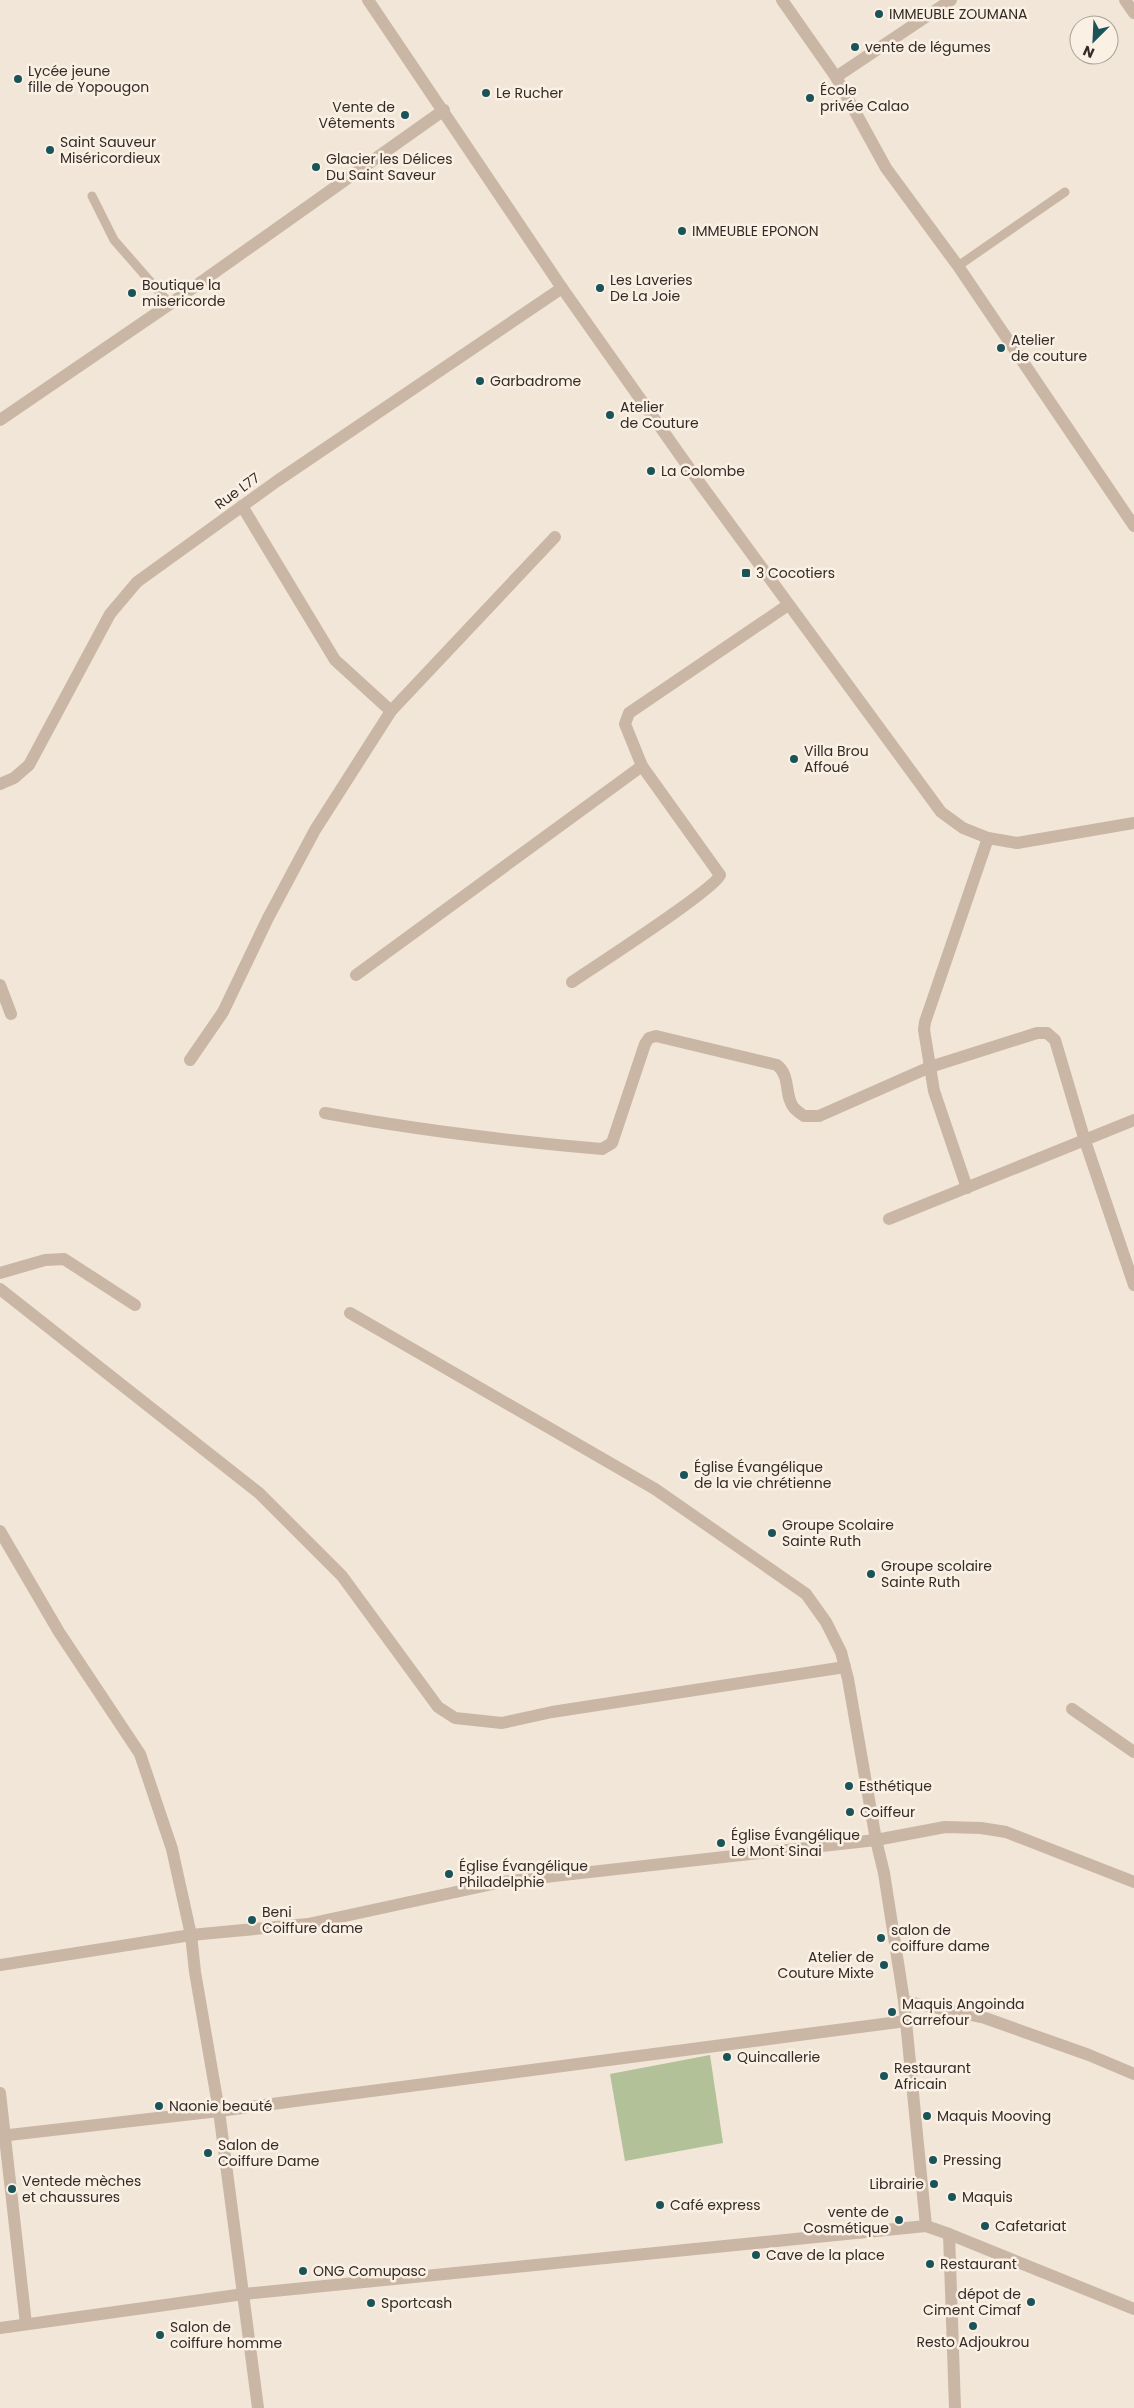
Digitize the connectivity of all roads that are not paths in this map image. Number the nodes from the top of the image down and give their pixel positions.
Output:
1 (368, 0) edge
2 (782, 0) edge
3 (951, 0) edge
4 (1125, 0) edge
5 (1134, 13) edge
6 (836, 77) junction
7 (444, 110) junction
8 (1065, 192) dead end
9 (92, 196) dead end
10 (958, 266) junction
11 (562, 288) junction
12 (170, 304) junction
13 (0, 420) edge
14 (242, 506) junction
15 (1134, 526) edge
16 (555, 536) dead end
17 (788, 605) junction
18 (391, 711) junction
19 (642, 766) junction
20 (0, 784) edge
21 (1134, 823) edge
22 (988, 838) junction
23 (356, 975) dead end
24 (572, 982) dead end
25 (0, 985) edge
26 (11, 1014) dead end
27 (190, 1060) dead end
28 (930, 1067) junction
29 (325, 1113) dead end
30 (1134, 1120) edge
31 (1085, 1141) junction
32 (968, 1188) junction
33 (889, 1219) dead end
34 (0, 1273) edge
35 (1134, 1286) edge
36 (0, 1289) edge
37 (135, 1305) dead end
38 (350, 1313) dead end
39 (0, 1531) edge
40 (845, 1667) junction
41 (1072, 1709) dead end
42 (1134, 1752) edge
43 (876, 1840) junction
44 (1134, 1882) edge
45 (191, 1935) junction
46 (0, 1965) edge
47 (904, 2001) junction
48 (906, 2021) junction
49 (1134, 2074) edge
50 (0, 2094) edge
51 (218, 2111) junction
52 (2, 2136) edge
53 (926, 2226) junction
54 (949, 2234) junction
55 (244, 2294) junction
56 (1134, 2310) edge
57 (26, 2324) junction
58 (0, 2328) edge
59 (258, 2408) edge
60 (955, 2408) edge

1 - 7 street
2 - 6 street
3 - 6 street
4 - 5 street
6 - 10 street
7 - 11 street
7 - 12 street
8 - 10 lane
9 - 12 lane
10 - 15 street
11 - 14 street, Rue L77
11 - 17 street
12 - 13 street
14 - 18 street
14 - 20 street, Rue L77
16 - 18 street
17 - 19 street
17 - 22 street
18 - 27 street
19 - 23 street
19 - 24 street
21 - 22 street
22 - 28 street
25 - 26 street
28 - 29 street
28 - 31 street
28 - 32 street
30 - 31 street
31 - 32 street
31 - 35 street
32 - 33 street
34 - 37 street
36 - 40 street
38 - 40 street
39 - 45 street
40 - 43 street
41 - 42 street
43 - 44 street
43 - 45 street
43 - 47 street
45 - 46 street
45 - 51 street
47 - 48 street
47 - 49 street
48 - 51 street
48 - 53 street
50 - 52 street
51 - 52 street
51 - 55 street
52 - 57 street
53 - 54 street
53 - 55 street
54 - 56 street
54 - 60 street
55 - 57 street
55 - 59 street
57 - 58 street

